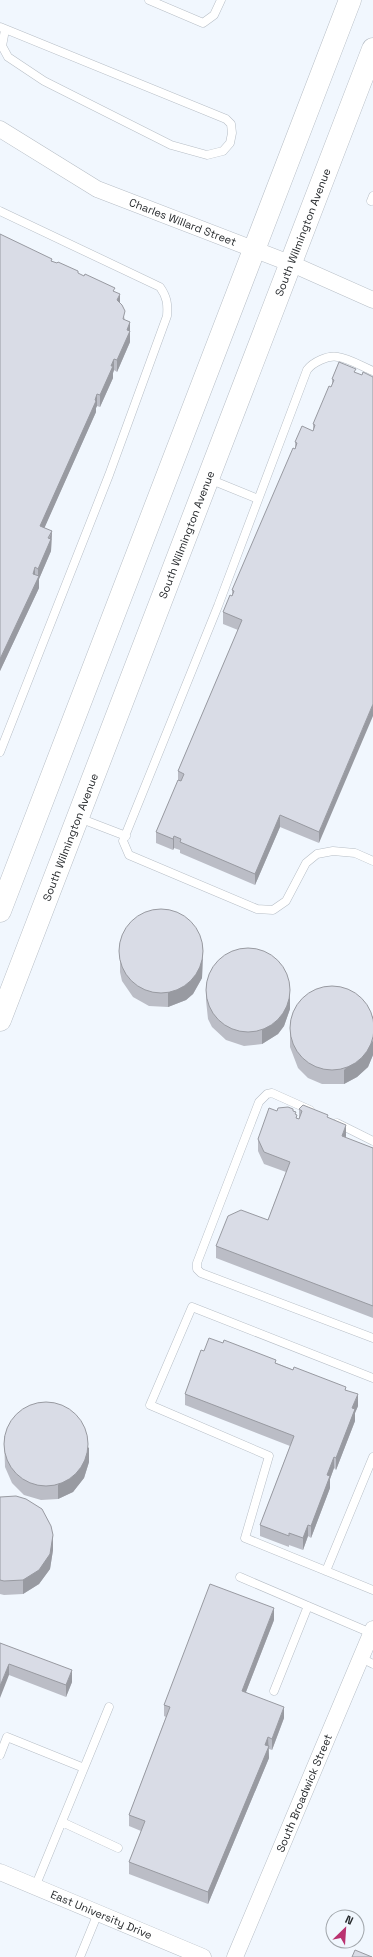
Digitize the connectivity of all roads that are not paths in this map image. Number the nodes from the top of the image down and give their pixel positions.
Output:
1 (149, 0) edge
2 (221, 0) edge
3 (350, 0) edge
4 (3, 28) edge
5 (373, 49) edge
6 (0, 129) edge
7 (0, 211) edge
8 (253, 249) junction
9 (292, 264) junction
10 (373, 300) edge
11 (373, 371) edge
12 (208, 479) junction
13 (258, 499) junction
14 (0, 752) edge
15 (78, 817) junction
16 (126, 836) junction
17 (373, 861) edge
18 (0, 911) edge
19 (0, 1020) edge
20 (373, 1141) edge
21 (373, 1338) edge
22 (373, 1378) edge
23 (373, 1457) edge
24 (326, 1571) junction
25 (240, 1577) dead end
26 (373, 1590) edge
27 (308, 1606) junction
28 (372, 1631) edge
29 (367, 1661) edge
30 (274, 1690) dead end
31 (109, 1707) dead end
32 (0, 1755) edge
33 (84, 1768) junction
34 (62, 1822) junction
35 (118, 1848) dead end
36 (0, 1872) edge
37 (35, 1887) junction
38 (98, 1914) junction
39 (80, 1957) edge
40 (203, 1957) edge
41 (235, 1957) edge

1 - 2 lane
3 - 8 main road
4 - 4 lane
5 - 9 main road, South Wilmington Avenue
6 - 8 street, Charles Willard Street
7 - 14 lane
8 - 9 street, Charles Willard Street
8 - 18 main road
9 - 10 street, Charles Willard Street
9 - 12 main road, South Wilmington Avenue
11 - 13 lane
12 - 13 lane
12 - 15 main road, South Wilmington Avenue
13 - 16 lane
15 - 16 lane
15 - 19 main road, South Wilmington Avenue
16 - 17 lane
20 - 21 lane
22 - 24 lane
23 - 24 lane
24 - 26 lane
25 - 27 lane
27 - 28 lane
27 - 30 lane
28 - 29 street, South Broadwick Street
29 - 41 street, South Broadwick Street
31 - 33 lane
32 - 33 lane
33 - 34 lane
34 - 35 lane
34 - 37 lane
36 - 37 street, East University Drive
37 - 38 street, East University Drive
38 - 39 lane
38 - 40 street, East University Drive

